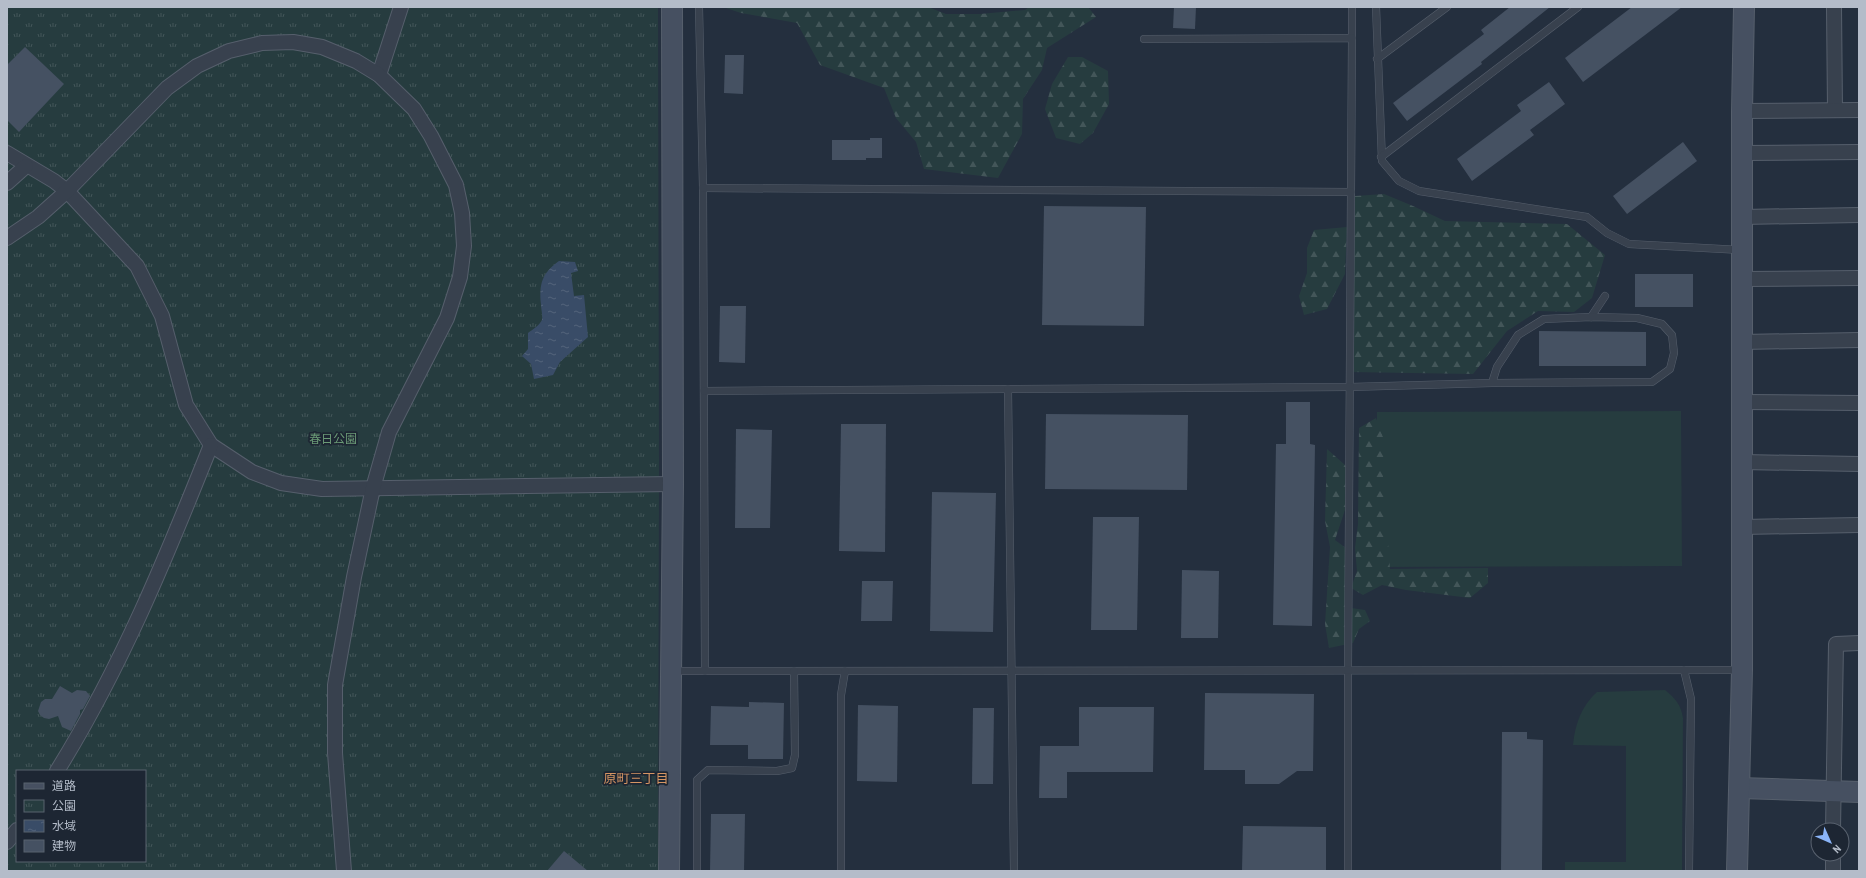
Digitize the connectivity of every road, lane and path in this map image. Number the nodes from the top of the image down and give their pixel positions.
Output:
1 (401, 7) edge
2 (672, 7) edge
3 (699, 7) edge
4 (1352, 7) edge
5 (1376, 7) edge
6 (1447, 7) edge
7 (1578, 7) edge
8 (1744, 7) edge
9 (1834, 7) edge
10 (1352, 38) junction
11 (1144, 39) dead end
12 (1377, 59) junction
13 (379, 75) junction
14 (1835, 110) junction
15 (1859, 110) edge
16 (1742, 111) junction
17 (1859, 152) edge
18 (7, 153) edge
19 (1743, 153) junction
20 (1381, 157) junction
21 (26, 166) junction
22 (7, 183) edge
23 (703, 188) junction
24 (67, 191) junction
25 (1351, 192) junction
26 (1859, 215) edge
27 (1743, 217) junction
28 (7, 238) edge
29 (1742, 250) junction
30 (1859, 278) edge
31 (1743, 279) junction
32 (1605, 296) dead end
33 (1591, 317) junction
34 (1859, 340) edge
35 (1742, 342) junction
36 (1492, 383) junction
37 (1350, 387) junction
38 (1008, 389) junction
39 (704, 391) junction
40 (1742, 402) junction
41 (1859, 403) edge
42 (211, 445) junction
43 (1742, 462) junction
44 (1859, 464) edge
45 (673, 484) junction
46 (373, 488) junction
47 (1859, 525) edge
48 (1743, 527) junction
49 (1859, 643) edge
50 (1348, 670) junction
51 (1684, 670) junction
52 (1742, 670) junction
53 (670, 671) junction
54 (704, 671) junction
55 (794, 671) junction
56 (845, 671) junction
57 (1012, 671) junction
58 (58, 770) edge
59 (1740, 788) junction
60 (1833, 791) junction
61 (1859, 792) edge
62 (1833, 822) edge
63 (16, 831) edge
64 (7, 842) edge
65 (344, 871) edge
66 (668, 871) edge
67 (697, 871) edge
68 (841, 871) edge
69 (1014, 871) edge
70 (1348, 871) edge
71 (1689, 871) edge
72 (1737, 871) edge

1 - 13 street
2 - 45 street
3 - 23 lane
4 - 10 lane
5 - 12 lane
6 - 12 lane
7 - 20 lane
8 - 16 street
9 - 14 street
10 - 11 lane
10 - 25 lane
12 - 20 lane
13 - 24 street
13 - 46 street
14 - 15 street
14 - 16 street
16 - 19 street
17 - 19 street
18 - 21 street
19 - 27 street
20 - 29 lane
21 - 22 street
21 - 24 street
23 - 25 lane
23 - 39 lane
24 - 28 street
24 - 42 street
25 - 37 lane
26 - 27 street
27 - 29 street
29 - 31 street
30 - 31 street
31 - 35 street
32 - 33 lane
33 - 36 lane
33 - 36 lane
34 - 35 street
35 - 40 street
36 - 37 lane
37 - 38 lane
37 - 50 lane
38 - 39 lane
38 - 57 lane
39 - 54 lane
40 - 41 street
40 - 43 street
42 - 46 street
42 - 58 street
43 - 44 street
43 - 48 street
45 - 46 street
45 - 53 street
46 - 65 street
47 - 48 street
48 - 52 street
49 - 60 street
50 - 51 lane
50 - 57 lane
50 - 70 lane
51 - 52 lane
51 - 71 lane
52 - 59 street
53 - 54 lane
53 - 66 street
54 - 55 lane
55 - 56 lane
55 - 67 lane
56 - 57 lane
56 - 68 lane
57 - 69 lane
59 - 60 street
59 - 72 street
60 - 61 street
60 - 62 street
63 - 64 street

